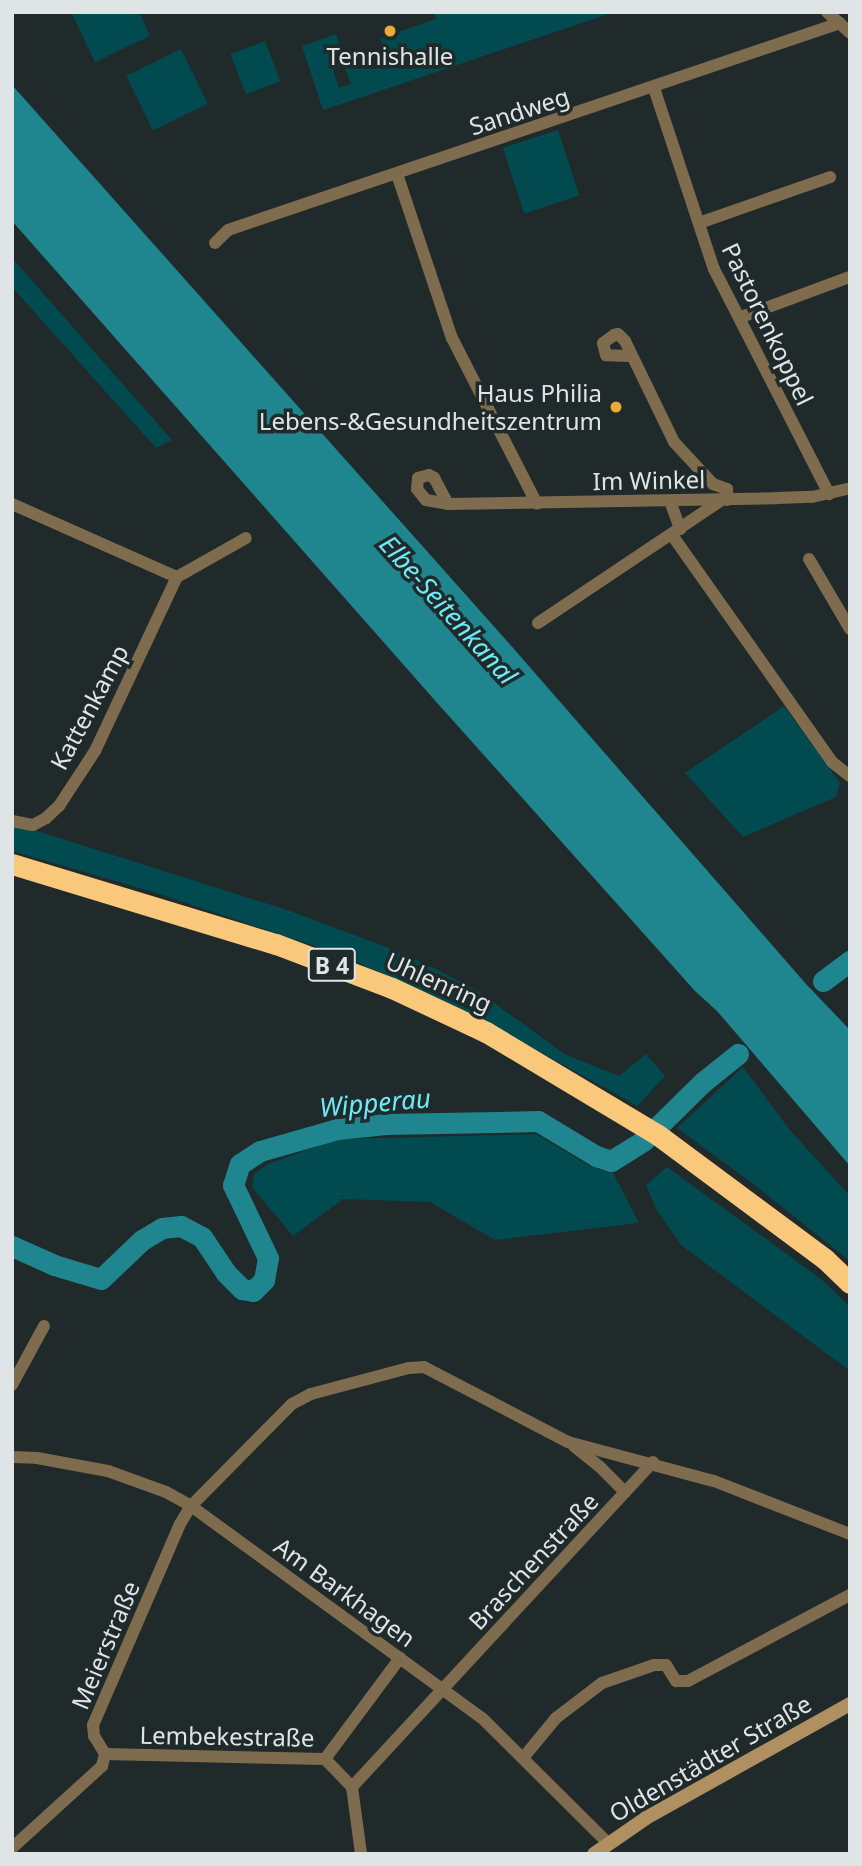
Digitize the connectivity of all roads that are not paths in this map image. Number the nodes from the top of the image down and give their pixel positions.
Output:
1 (827, 12) edge
2 (840, 23) junction
3 (850, 33) edge
4 (654, 88) junction
5 (397, 174) junction
6 (831, 177) dead end
7 (699, 223) junction
8 (215, 243) dead end
9 (850, 277) edge
10 (741, 317) junction
11 (631, 356) dead end
12 (850, 488) edge
13 (829, 494) junction
14 (724, 500) junction
15 (670, 501) junction
16 (12, 504) edge
17 (448, 504) dead end
18 (537, 504) junction
19 (676, 532) junction
20 (246, 538) dead end
21 (809, 559) dead end
22 (177, 577) junction
23 (538, 623) dead end
24 (850, 629) edge
25 (850, 776) edge
26 (12, 821) edge
27 (12, 864) edge
28 (850, 1283) edge
29 (44, 1326) dead end
30 (12, 1385) edge
31 (568, 1442) junction
32 (12, 1457) edge
33 (653, 1462) junction
34 (625, 1492) junction
35 (191, 1506) junction
36 (850, 1534) edge
37 (850, 1595) edge
38 (400, 1658) junction
39 (443, 1689) junction
40 (850, 1704) edge
41 (105, 1754) junction
42 (523, 1758) junction
43 (325, 1759) junction
44 (352, 1787) junction
45 (608, 1843) junction
46 (12, 1848) edge
47 (361, 1854) edge
48 (594, 1854) edge

1 - 2 street
2 - 3 street
2 - 4 street, Sandweg
4 - 5 street, Sandweg
4 - 7 street, Pastorenkoppel
5 - 8 street, Sandweg
5 - 18 street
6 - 7 street
7 - 10 street, Pastorenkoppel
9 - 10 street
10 - 13 street, Pastorenkoppel
11 - 14 street
12 - 13 street, Im Winkel
13 - 14 street, Im Winkel
14 - 15 street, Im Winkel
14 - 19 street
15 - 18 street, Im Winkel
15 - 19 street
16 - 22 street
17 - 18 street, Im Winkel
19 - 23 street
19 - 25 street
20 - 22 street
21 - 24 street
22 - 26 street, Kattenkamp
27 - 28 highway, Uhlenring / B 4
29 - 30 street
31 - 33 street
31 - 34 street
31 - 35 street, Meierstraße
32 - 35 street, Am Barkhagen
33 - 34 street, Braschenstraße
33 - 36 street
34 - 39 street, Braschenstraße
35 - 38 street, Am Barkhagen
35 - 41 street, Meierstraße
37 - 42 street
38 - 39 street, Am Barkhagen
38 - 43 street
39 - 42 street, Am Barkhagen
39 - 44 street, Braschenstraße
40 - 45 street, Oldenstädter Straße
41 - 43 street, Lembekestraße
41 - 46 street
42 - 45 street, Am Barkhagen
43 - 44 street, Lembekestraße
44 - 47 street
45 - 48 street, Oldenstädter Straße

